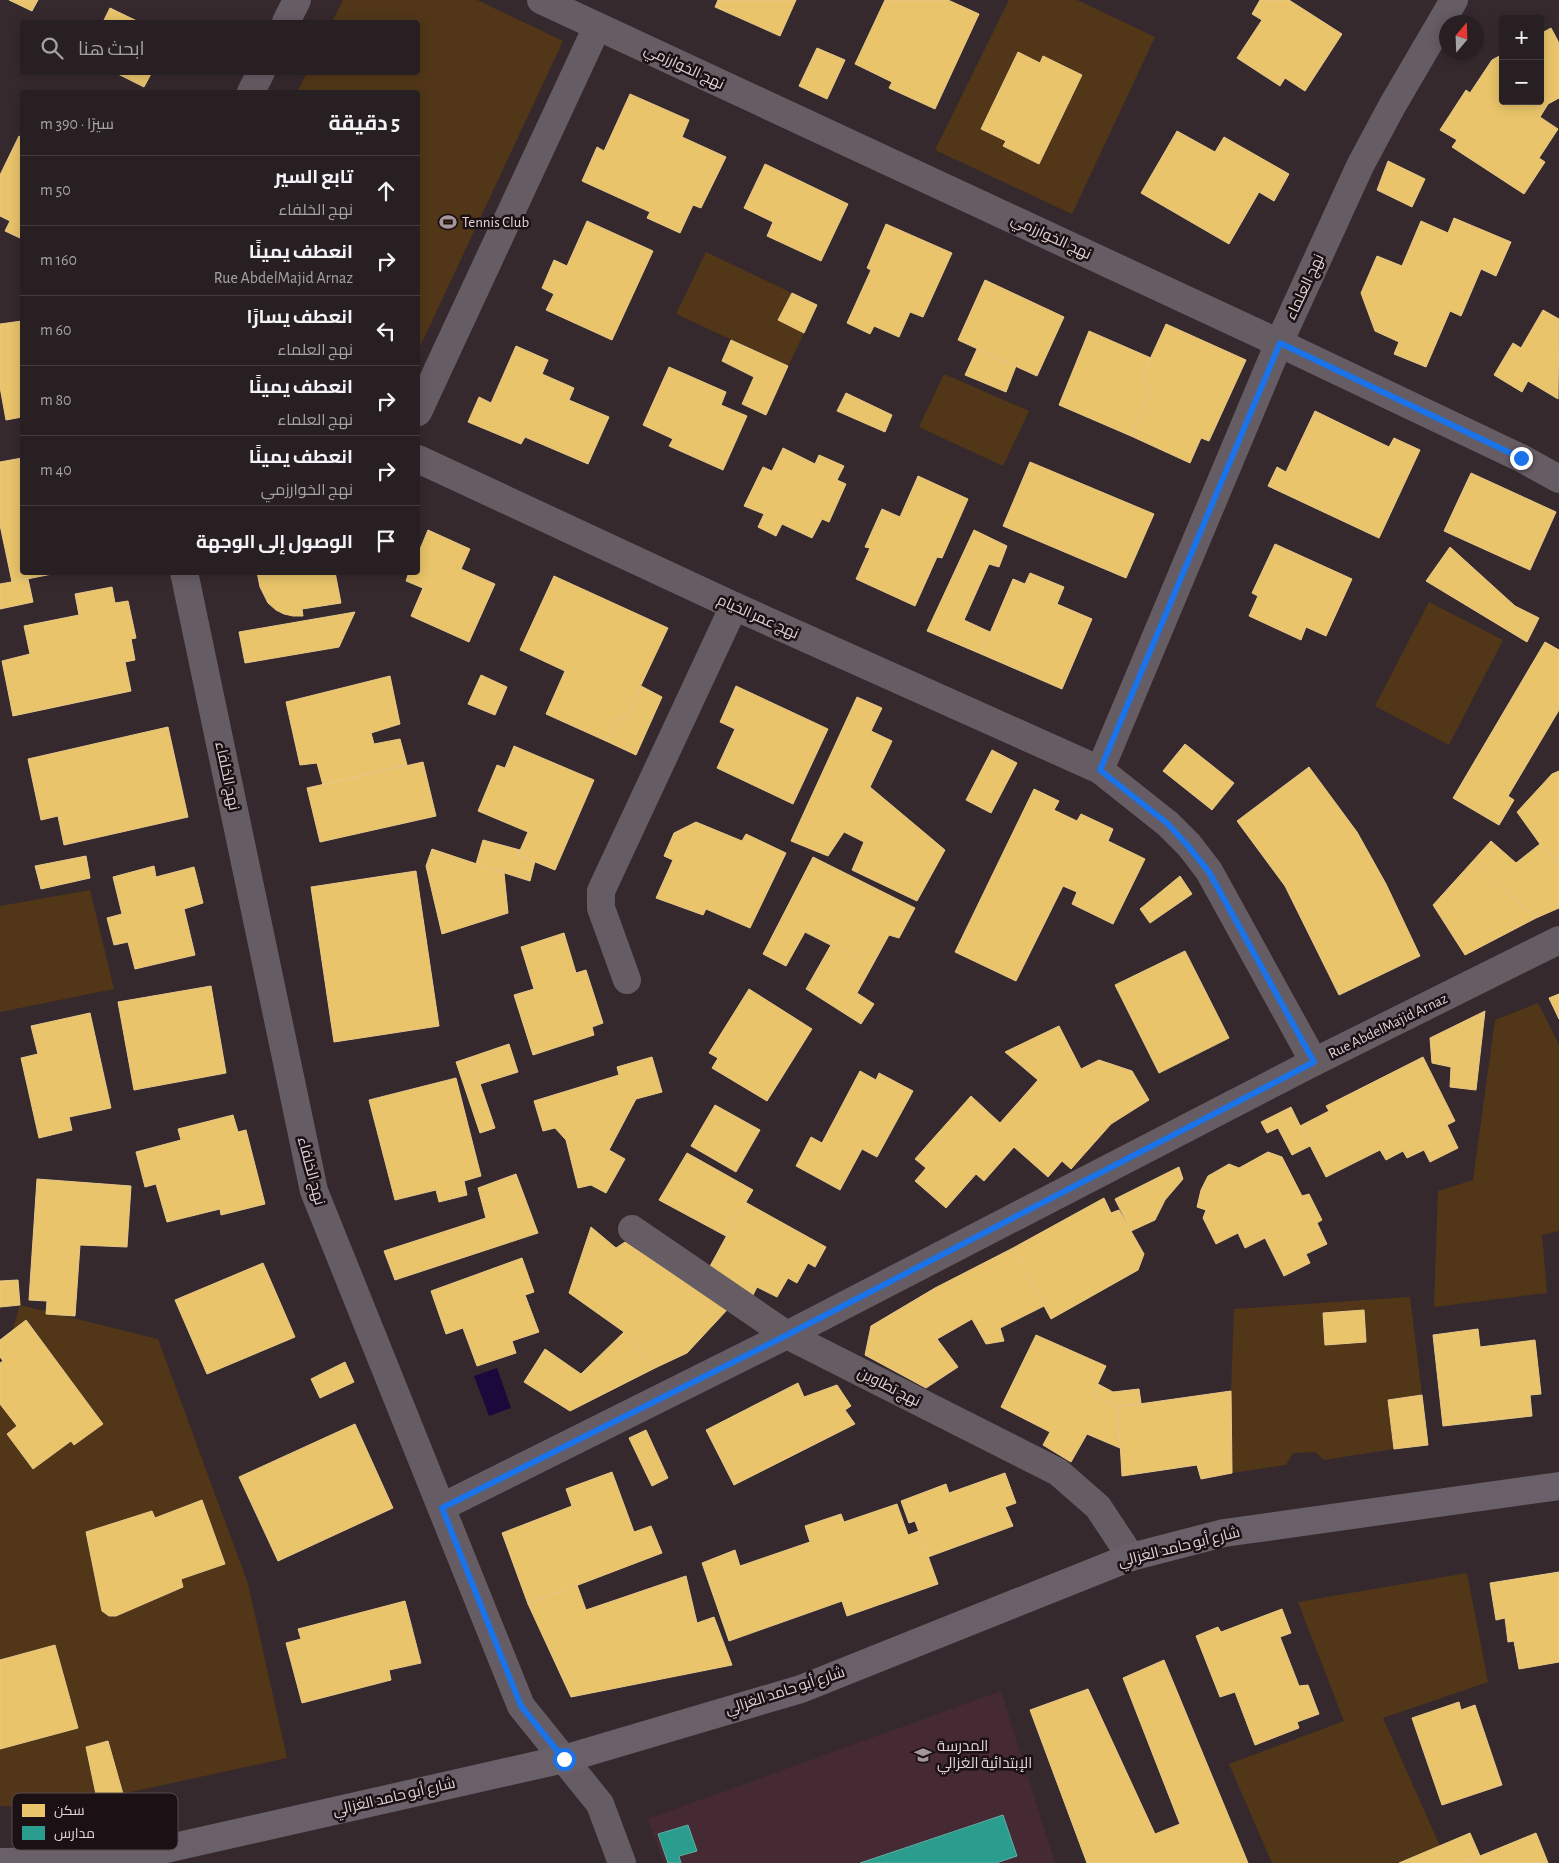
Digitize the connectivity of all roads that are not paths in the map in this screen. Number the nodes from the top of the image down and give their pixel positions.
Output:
1 (297, 0) edge
2 (541, 0) edge
3 (1454, 0) edge
4 (287, 20) edge
5 (597, 27) junction
6 (260, 75) edge
7 (252, 90) edge
8 (1280, 343) junction
9 (420, 408) edge
10 (420, 460) edge
11 (1559, 480) edge
12 (185, 575) edge
13 (734, 606) junction
14 (1100, 770) junction
15 (1559, 940) edge
16 (627, 980) dead end
17 (1314, 1062) junction
18 (632, 1229) dead end
19 (787, 1335) junction
20 (1559, 1486) edge
21 (442, 1508) junction
22 (1131, 1556) junction
23 (564, 1759) junction
24 (178, 1846) edge
25 (161, 1850) edge
26 (0, 1862) edge
27 (79, 1862) edge
28 (622, 1863) edge

1 - 4 street
2 - 5 street, نهج الخوارزمي
3 - 8 street, نهج العلماء
5 - 8 street, نهج الخوارزمي
5 - 9 street
6 - 7 street
8 - 11 street, نهج الخوارزمي
8 - 14 street, نهج العلماء
10 - 13 street, نهج عمر الخيام
12 - 21 street, نهج الخلفاء
13 - 14 street, نهج عمر الخيام
13 - 16 street
14 - 17 street
15 - 17 street, Rue AbdelMajid Arnaz
17 - 19 street, Rue AbdelMajid Arnaz
18 - 19 street, نهج تطاوين
19 - 21 street, Rue AbdelMajid Arnaz
19 - 22 street, نهج تطاوين
20 - 22 main road, شارع أبو حامد الغزالي
21 - 23 street, نهج الخلفاء
22 - 23 main road, شارع أبو حامد الغزالي
23 - 24 main road, شارع أبو حامد الغزالي
23 - 28 street, نهج الخلفاء
25 - 27 main road, شارع أبو حامد الغزالي
26 - 27 main road, شارع أبو حامد الغزالي

